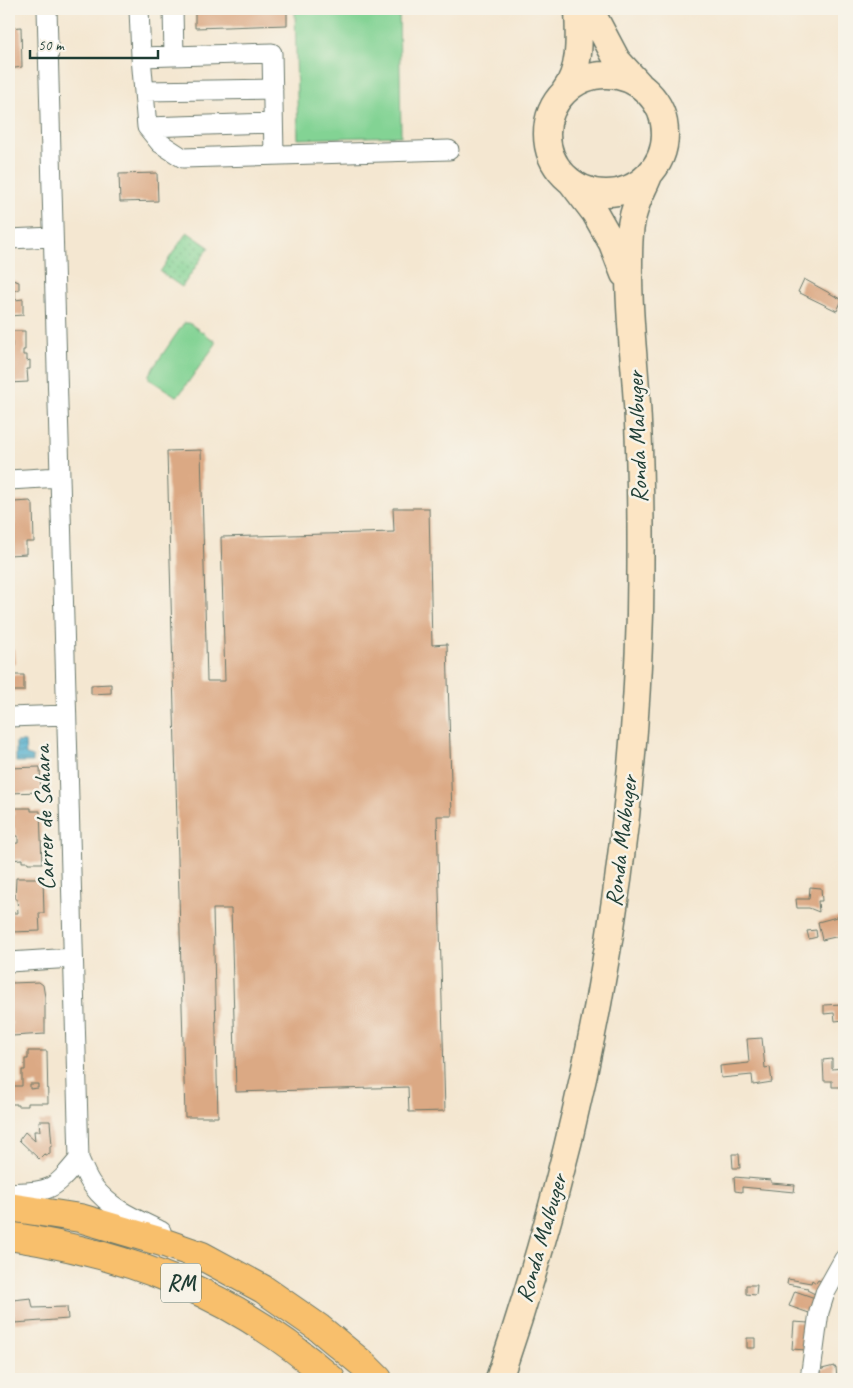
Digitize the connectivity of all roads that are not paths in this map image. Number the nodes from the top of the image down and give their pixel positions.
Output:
1 (47, 9) edge
2 (139, 9) edge
3 (173, 9) edge
4 (578, 9) edge
5 (590, 9) edge
6 (174, 56) junction
7 (142, 57) junction
8 (639, 85) junction
9 (273, 89) junction
10 (144, 91) junction
11 (564, 92) junction
12 (273, 123) junction
13 (147, 127) junction
14 (449, 150) dead end
15 (274, 155) junction
16 (649, 175) junction
17 (572, 182) junction
18 (53, 237) junction
19 (9, 239) edge
20 (628, 289) junction
21 (60, 477) junction
22 (9, 480) edge
23 (66, 715) junction
24 (9, 717) edge
25 (73, 958) junction
26 (9, 962) edge
27 (78, 1159) junction
28 (9, 1193) edge
29 (9, 1207) edge
30 (9, 1236) edge
31 (185, 1250) junction
32 (844, 1259) edge
33 (331, 1379) edge
34 (378, 1379) edge
35 (499, 1379) edge
36 (810, 1379) edge

1 - 18 street, Carrer de Sahara
2 - 7 street
3 - 6 street
4 - 11 street
5 - 8 street
6 - 7 street
6 - 9 street
7 - 10 street
8 - 11 street
8 - 16 street
9 - 10 street
9 - 12 street
10 - 13 street
11 - 17 street
12 - 13 street
12 - 15 street
13 - 15 street
14 - 15 street
16 - 17 street
16 - 20 street, Ronda Malbuger
17 - 20 street, Ronda Malbuger
18 - 19 street
18 - 21 street, Carrer de Sahara
20 - 35 street, Ronda Malbuger
21 - 22 street
21 - 23 street, Carrer de Sahara
23 - 24 street
23 - 25 street, Carrer de Sahara
25 - 26 street
25 - 27 street, Carrer de Sahara
27 - 28 street
27 - 31 street, Carrer de Sahara
29 - 31 main road, RM
30 - 33 main road, RM
31 - 34 main road, RM
32 - 36 street

